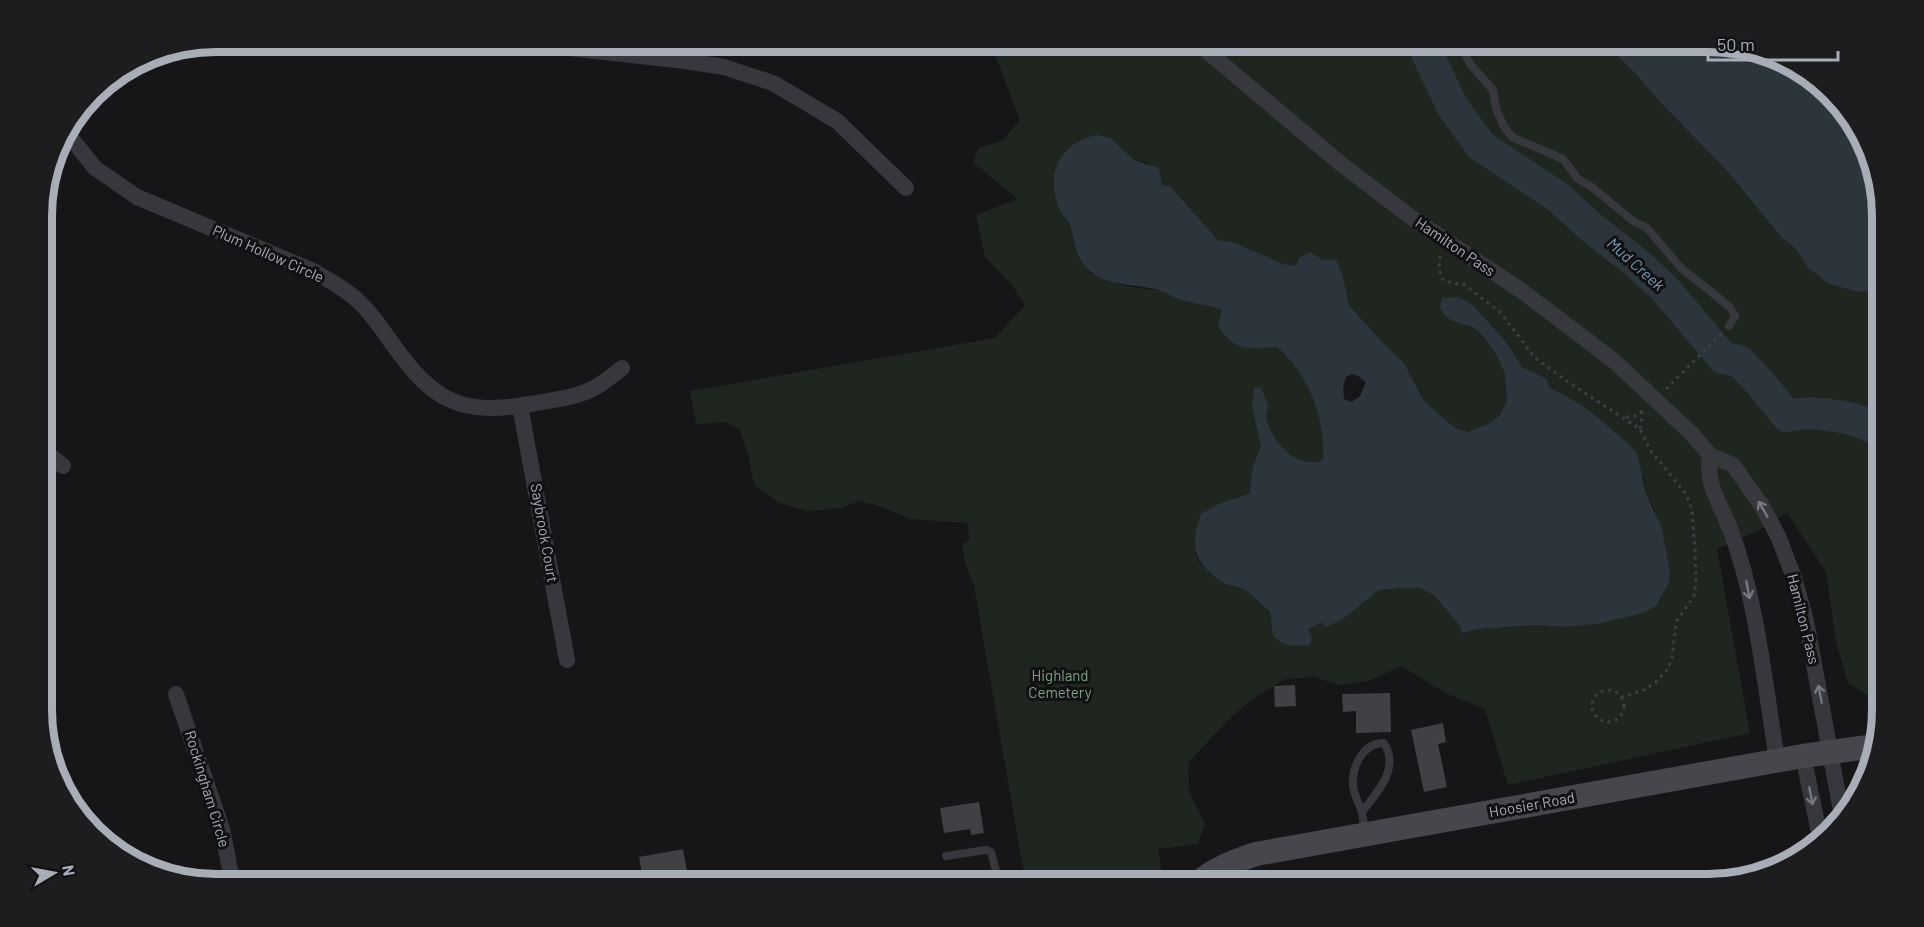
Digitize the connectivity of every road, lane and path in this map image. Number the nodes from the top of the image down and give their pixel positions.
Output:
1 (661, 53) edge
2 (1210, 53) edge
3 (1464, 53) edge
4 (72, 139) edge
5 (906, 188) dead end
6 (1447, 241) junction
7 (1729, 326) joint
8 (1696, 360) dead end
9 (622, 368) dead end
10 (520, 406) junction
11 (1644, 411) dead end
12 (1640, 429) junction
13 (1710, 455) junction
14 (53, 458) edge
15 (63, 466) dead end
16 (567, 660) dead end
17 (176, 694) dead end
18 (1622, 697) junction
19 (1867, 747) edge
20 (1831, 751) junction
21 (1803, 756) junction
22 (1777, 760) junction
23 (1840, 806) edge
24 (1363, 824) junction
25 (1819, 830) edge
26 (946, 856) dead end
27 (231, 874) edge
28 (997, 874) edge
29 (1212, 874) edge

1 - 5 street
2 - 6 street, Hamilton Pass
3 - 7 lane
4 - 10 street, Plum Hollow Circle
6 - 12 path
6 - 13 street, Hamilton Pass
7 - 8 path
9 - 10 street, Plum Hollow Circle
10 - 16 street, Saybrook Court
11 - 12 path
12 - 18 path
20 -> 13 street, Hamilton Pass
13 -> 22 street
14 - 15 street
17 - 27 street, Rockingham Circle
18 - 18 path
19 - 20 street, Hoosier Road
20 - 21 street, Hoosier Road
20 - 23 street, Hamilton Pass
21 - 22 street, Hoosier Road
21 -> 25 street
22 - 24 street, Hoosier Road
24 - 24 lane
24 - 29 street, Hoosier Road
26 - 28 lane

